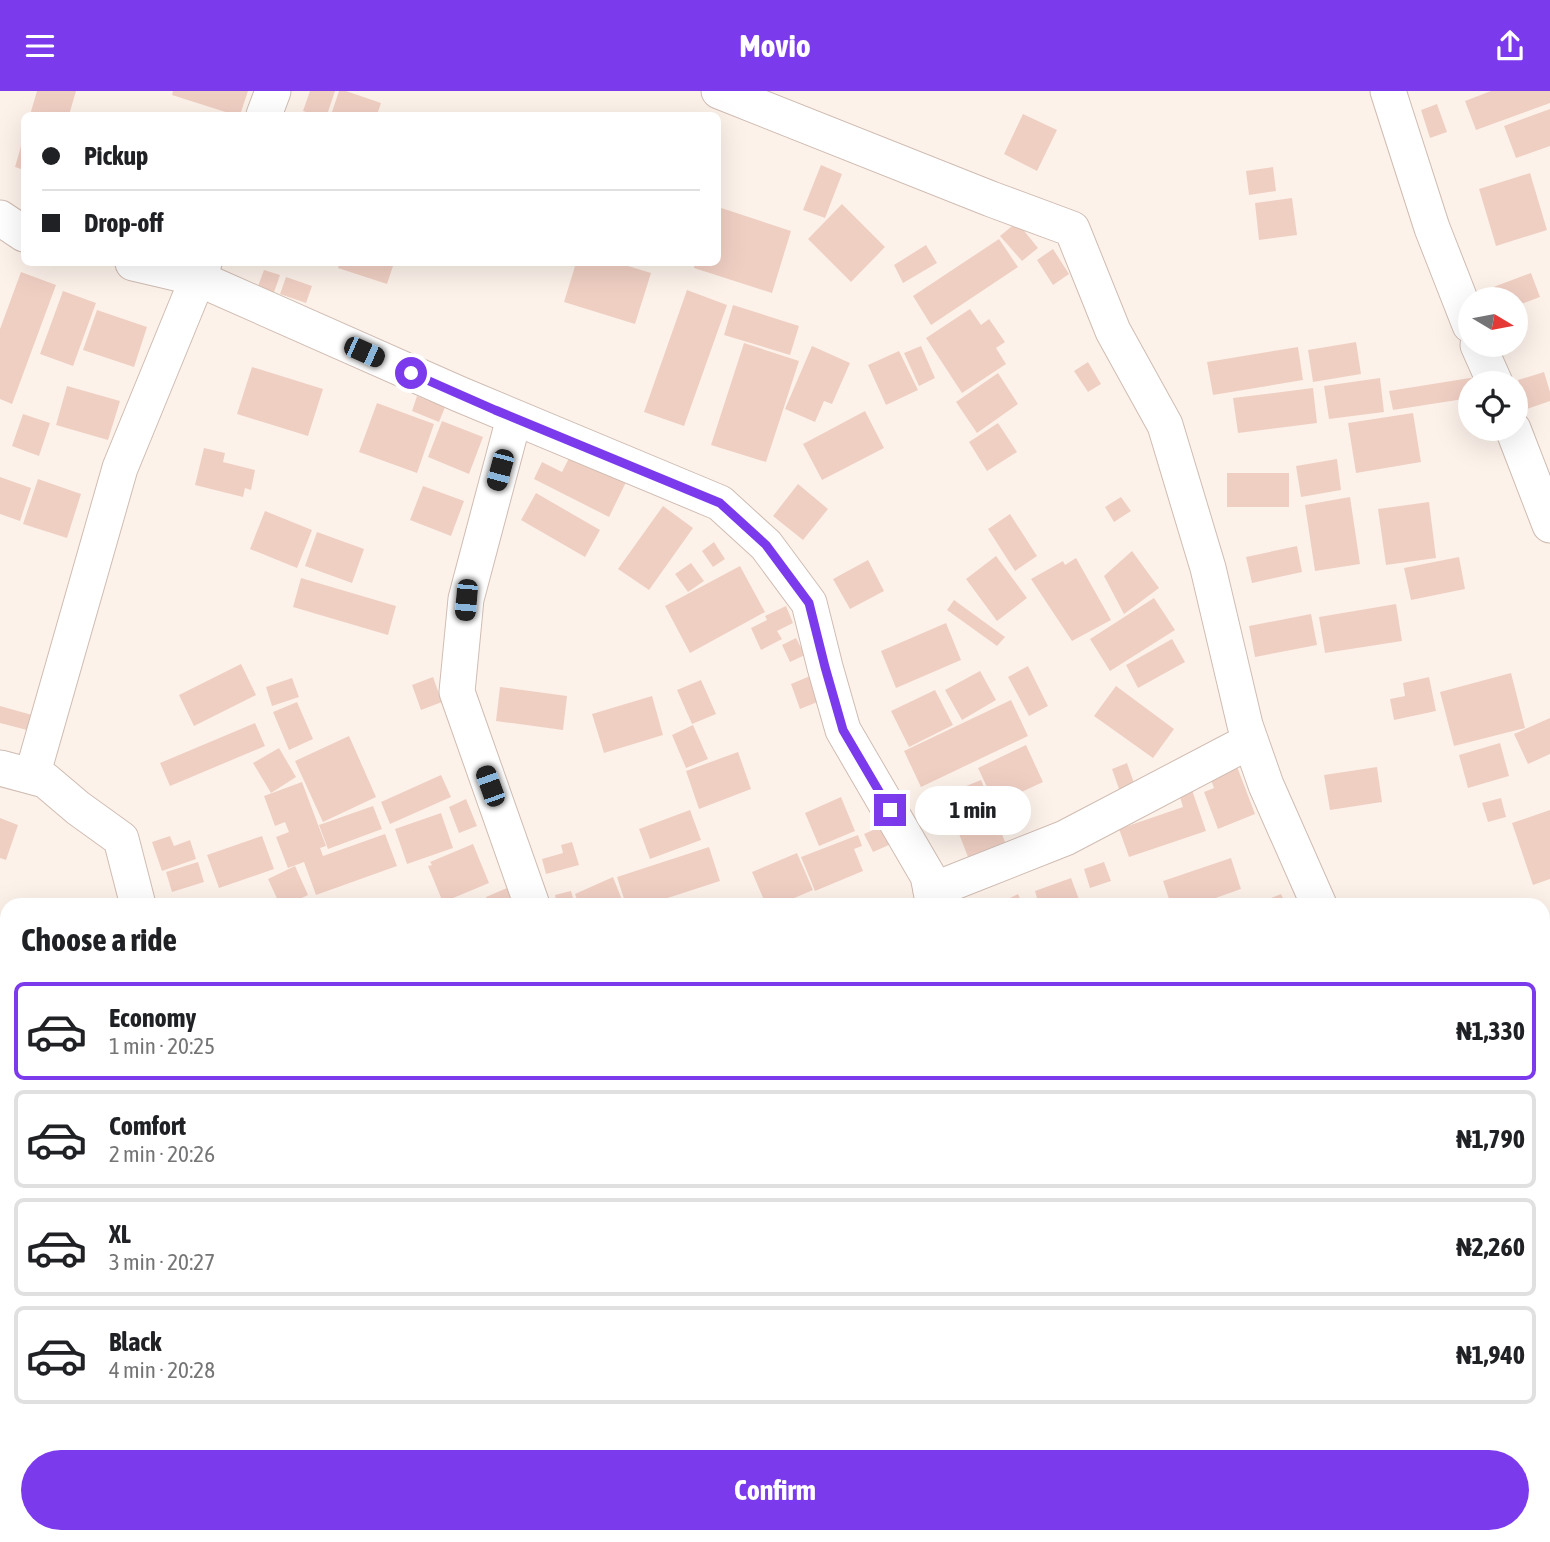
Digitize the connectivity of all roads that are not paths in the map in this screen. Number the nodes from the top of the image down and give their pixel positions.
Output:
1 (273, 91) edge
2 (719, 91) edge
3 (1388, 91) edge
4 (265, 112) edge
5 (0, 218) edge
6 (21, 231) edge
7 (162, 266) edge
8 (201, 270) edge
9 (1458, 294) edge
10 (514, 418) junction
11 (1518, 441) edge
12 (1550, 525) edge
13 (1250, 741) junction
14 (16, 772) edge
15 (136, 898) edge
16 (530, 898) edge
17 (933, 898) edge
18 (1317, 898) edge

1 - 4 street
2 - 13 street
3 - 9 street
5 - 6 street
7 - 8 street
8 - 10 street
8 - 14 street
10 - 16 street
10 - 17 street
11 - 12 street
13 - 17 street
13 - 18 street
14 - 15 street

